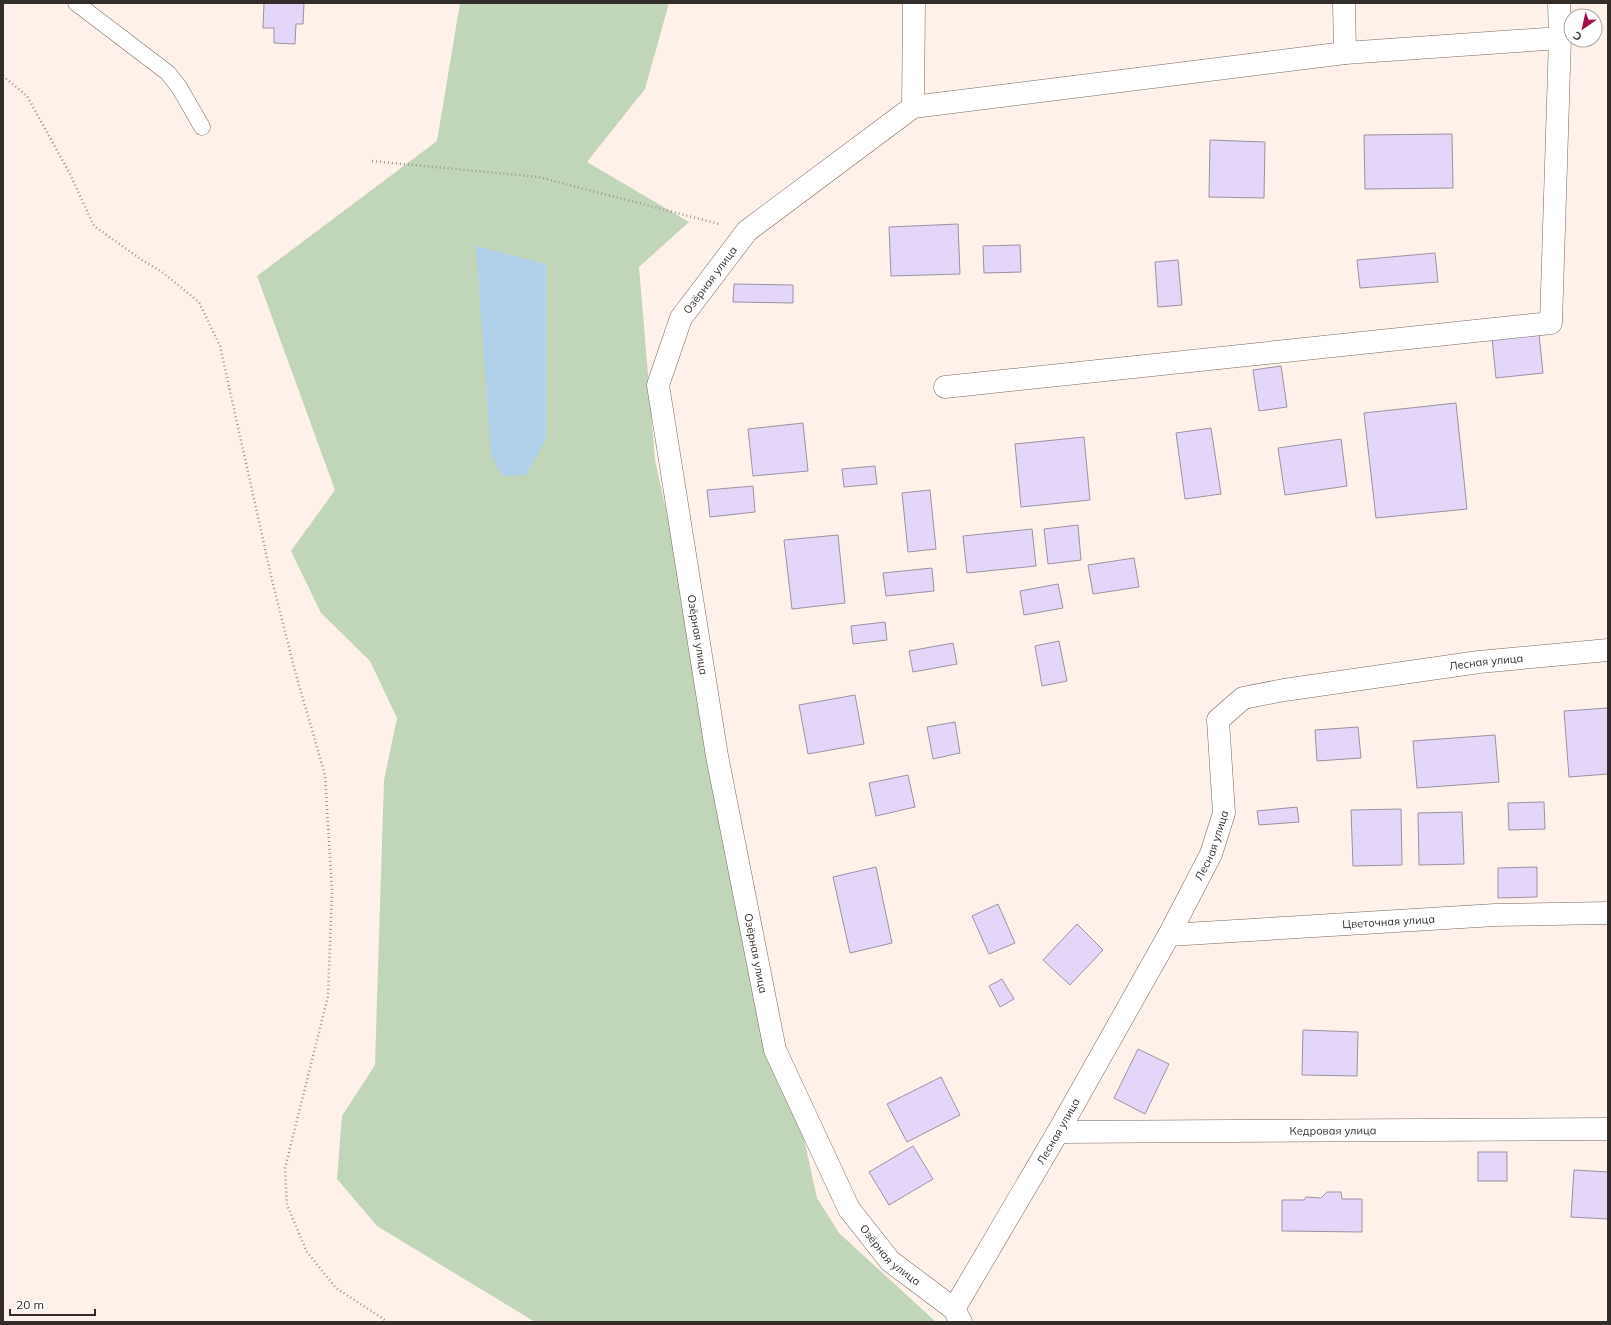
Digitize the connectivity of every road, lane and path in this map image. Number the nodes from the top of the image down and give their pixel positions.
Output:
1 (76, 3) edge
2 (914, 3) edge
3 (1344, 3) edge
4 (1559, 3) edge
5 (1560, 38) junction
6 (1345, 53) junction
7 (3, 76) edge
8 (913, 107) junction
9 (202, 127) dead end
10 (372, 161) dead end
11 (747, 231) junction
12 (945, 387) dead end
13 (1608, 650) edge
14 (1608, 913) edge
15 (1169, 935) junction
16 (1608, 1129) edge
17 (1058, 1132) junction
18 (957, 1315) edge
19 (388, 1322) edge

1 - 9 lane
2 - 8 street
3 - 6 street
4 - 5 street
5 - 6 street
5 - 12 street
6 - 8 street
7 - 19 path
8 - 11 street, Озёрная улица
10 - 11 path
11 - 18 street, Озёрная улица
13 - 15 street, Лесная улица
14 - 15 street, Цветочная улица
15 - 17 street, Лесная улица
16 - 17 street, Кедровая улица
17 - 18 street, Лесная улица

